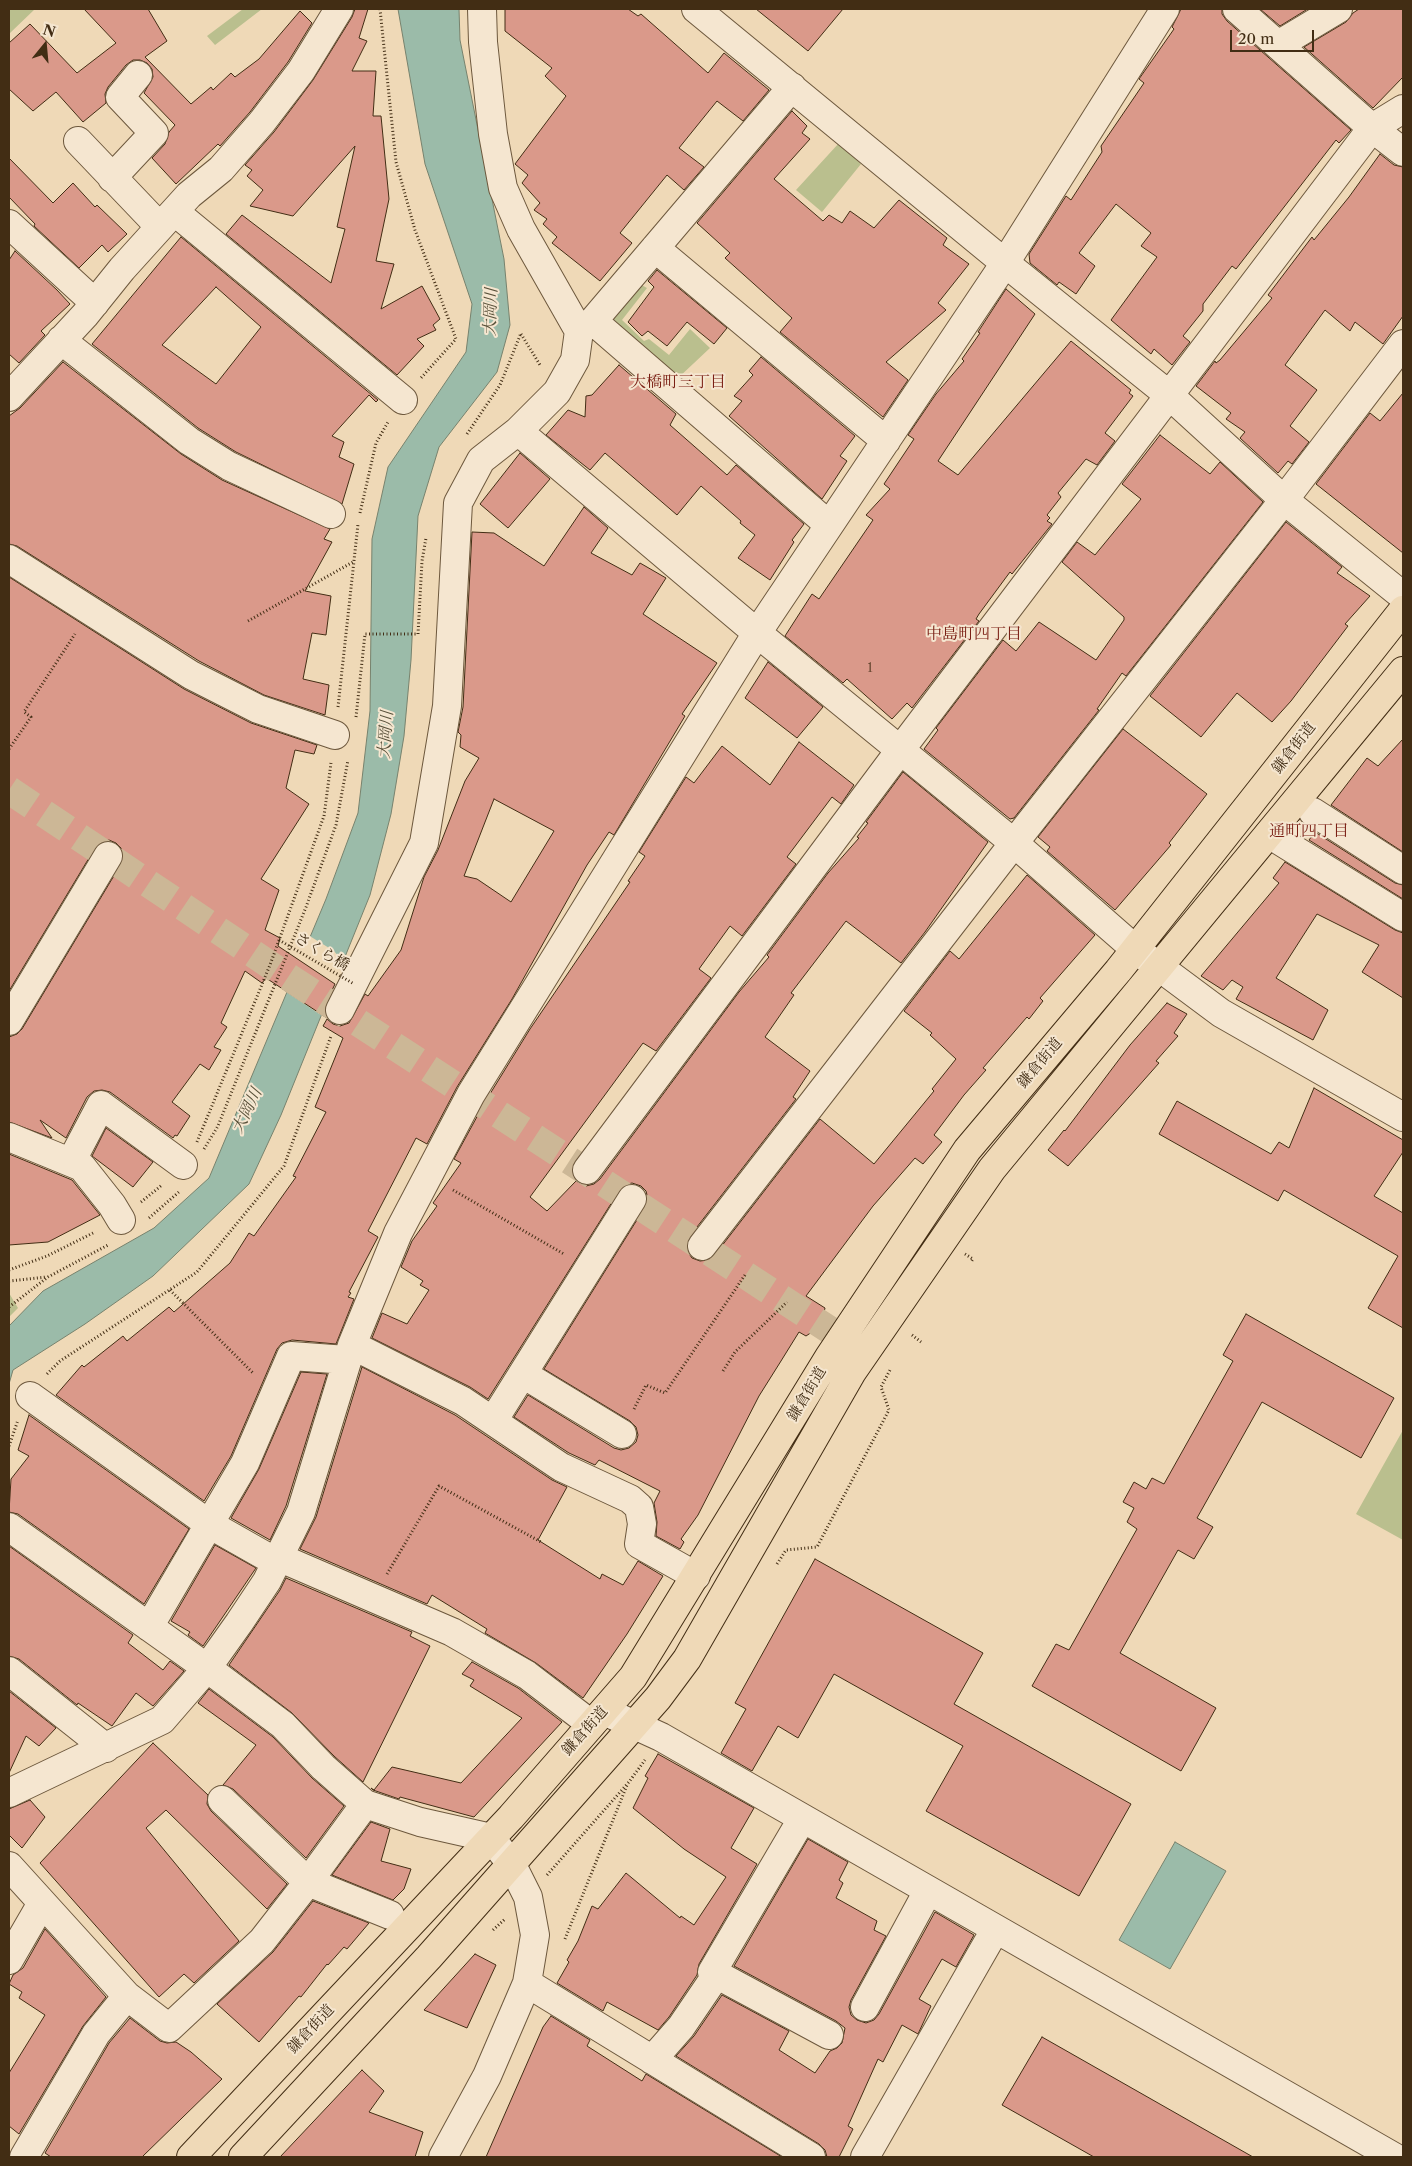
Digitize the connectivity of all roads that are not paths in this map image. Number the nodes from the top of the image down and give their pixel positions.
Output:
1 (339, 9) edge
2 (482, 9) edge
3 (696, 9) edge
4 (1166, 9) edge
5 (1237, 9) edge
6 (1338, 9) edge
7 (1278, 45) junction
8 (138, 75) dead end
9 (792, 87) junction
10 (1403, 109) edge
11 (1372, 128) junction
12 (78, 141) dead end
13 (1403, 152) edge
14 (112, 178) junction
15 (167, 219) junction
16 (11, 231) edge
17 (655, 248) junction
18 (1005, 263) junction
19 (95, 303) junction
20 (586, 326) junction
21 (61, 340) junction
22 (1403, 344) edge
23 (11, 390) edge
24 (1169, 395) junction
25 (404, 400) road end
26 (518, 431) junction
27 (886, 441) junction
28 (1284, 500) junction
29 (331, 514) dead end
30 (830, 524) junction
31 (9, 559) edge
32 (1403, 596) edge
33 (1403, 610) edge
34 (757, 633) junction
35 (1403, 671) edge
36 (335, 735) road end
37 (901, 749) junction
38 (1313, 812) dead end
39 (1269, 834) junction
40 (1014, 843) junction
41 (108, 856) dead end
42 (1403, 870) edge
43 (1403, 917) edge
44 (1135, 950) junction
45 (1159, 967) junction
46 (340, 1010) road end
47 (9, 1020) edge
48 (1402, 1114) edge
49 (9, 1137) edge
50 (71, 1162) junction
51 (190, 1167) road end
52 (587, 1170) dead end
53 (632, 1199) dead end
54 (126, 1228) road end
55 (702, 1246) dead end
56 (349, 1352) junction
57 (523, 1374) junction
58 (30, 1396) road end
59 (493, 1421) junction
60 (622, 1434) road end
61 (209, 1524) junction
62 (9, 1527) edge
63 (277, 1560) junction
64 (696, 1576) junction
65 (150, 1627) junction
66 (207, 1668) junction
67 (9, 1671) edge
68 (597, 1717) junction
69 (635, 1725) junction
70 (106, 1748) junction
71 (9, 1792) edge
72 (222, 1800) dead end
73 (365, 1804) junction
74 (802, 1819) junction
75 (490, 1838) junction
76 (512, 1865) junction
77 (9, 1866) edge
78 (308, 1882) junction
79 (928, 1891) junction
80 (42, 1904) junction
81 (390, 1915) dead end
82 (995, 1930) junction
83 (9, 1960) edge
84 (717, 1974) junction
85 (527, 1983) junction
86 (127, 1996) junction
87 (865, 2006) dead end
88 (829, 2035) dead end
89 (652, 2060) junction
90 (24, 2157) edge
91 (191, 2157) edge
92 (243, 2157) edge
93 (443, 2157) edge
94 (811, 2157) edge
95 (865, 2157) edge
96 (1394, 2157) edge

1 - 15 street
2 - 20 street
3 - 9 street
4 - 18 street
5 - 7 street
6 - 7 street
7 - 11 street
8 - 14 street
9 - 17 street
9 - 18 street
10 - 11 street
11 - 13 street
11 - 24 street
12 - 14 street
14 - 15 street
15 - 19 street
15 - 25 street
16 - 19 street
17 - 20 street
17 - 27 street
18 - 24 street
18 - 27 street
19 - 21 street
20 - 26 street
20 - 30 street
21 - 23 street
21 - 29 street
22 - 28 street
24 - 28 street
24 - 37 street
26 - 34 street
26 - 46 street
27 - 30 street
28 - 32 street
28 - 40 street
30 - 34 street
31 - 36 street
33 - 44 main road, 鎌倉街道
34 - 37 street
34 - 56 street
35 - 39 main road, 鎌倉街道
37 - 40 street
37 - 52 street
38 - 42 street
39 - 43 street
39 - 45 main road, 鎌倉街道
40 - 44 street
40 - 55 street
41 - 47 street
44 - 45 street
44 - 64 main road, 鎌倉街道
45 - 48 street
45 - 69 main road, 鎌倉街道
49 - 50 street
50 - 51 street
50 - 54 street
53 - 57 street
56 - 59 street
56 - 61 street
56 - 63 street
57 - 59 street
57 - 60 street
58 - 61 street
59 - 64 street
61 - 63 street
61 - 65 street
62 - 65 street
63 - 66 street
63 - 68 street
64 - 68 main road, 鎌倉街道
65 - 66 street
66 - 70 street
66 - 73 street
67 - 70 street
68 - 69 street
68 - 75 main road, 鎌倉街道
69 - 74 street
69 - 76 main road, 鎌倉街道
70 - 71 street
72 - 78 street
73 - 75 street
73 - 78 street
74 - 79 street
74 - 84 street
75 - 76 street
75 - 91 main road, 鎌倉街道
76 - 85 street
76 - 92 main road, 鎌倉街道
77 - 80 street
78 - 81 street
78 - 86 street
79 - 82 street
79 - 87 street
80 - 83 street
80 - 86 street
82 - 95 street
82 - 96 street
84 - 88 street
84 - 89 street
85 - 89 street
85 - 93 street
86 - 90 street
89 - 94 street

